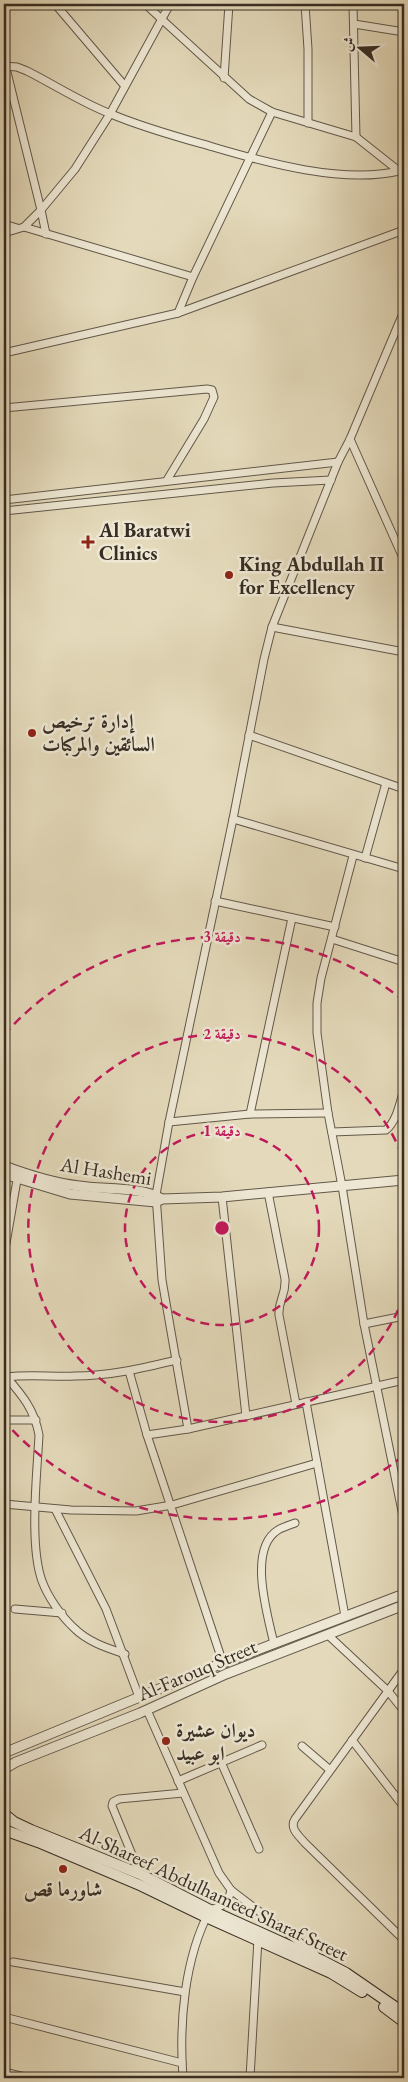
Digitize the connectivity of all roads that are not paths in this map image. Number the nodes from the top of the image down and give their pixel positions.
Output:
1 (55, 4) edge
2 (145, 4) edge
3 (170, 4) edge
4 (228, 4) edge
5 (306, 4) edge
6 (354, 4) edge
7 (162, 20) junction
8 (354, 24) junction
9 (404, 32) edge
10 (4, 65) edge
11 (224, 78) junction
12 (124, 85) junction
13 (272, 112) junction
14 (110, 114) junction
15 (308, 122) junction
16 (356, 137) junction
17 (249, 158) junction
18 (402, 173) edge
19 (41, 210) junction
20 (4, 224) edge
21 (21, 227) junction
22 (404, 230) edge
23 (4, 233) edge
24 (46, 234) junction
25 (193, 277) junction
26 (404, 311) edge
27 (178, 313) junction
28 (4, 353) edge
29 (4, 408) edge
30 (350, 439) junction
31 (338, 462) junction
32 (167, 480) junction
33 (331, 480) junction
34 (4, 500) edge
35 (4, 511) edge
36 (404, 560) edge
37 (272, 627) junction
38 (404, 652) edge
39 (249, 735) junction
40 (386, 783) junction
41 (404, 788) edge
42 (232, 819) junction
43 (354, 856) junction
44 (365, 858) junction
45 (404, 869) edge
46 (215, 901) junction
47 (292, 918) junction
48 (335, 927) junction
49 (332, 939) junction
50 (404, 962) edge
51 (404, 1089) edge
52 (328, 1113) junction
53 (250, 1114) junction
54 (169, 1122) junction
55 (332, 1132) junction
56 (4, 1166) edge
57 (4, 1174) edge
58 (17, 1180) junction
59 (404, 1182) edge
60 (342, 1186) junction
61 (78, 1191) junction
62 (268, 1192) junction
63 (222, 1197) junction
64 (158, 1199) junction
65 (4, 1255) edge
66 (404, 1316) edge
67 (364, 1324) junction
68 (177, 1360) junction
69 (129, 1371) junction
70 (5, 1376) edge
71 (404, 1380) edge
72 (378, 1387) junction
73 (306, 1402) junction
74 (296, 1404) junction
75 (246, 1416) junction
76 (4, 1420) edge
77 (36, 1420) junction
78 (188, 1429) junction
79 (147, 1435) junction
80 (317, 1463) junction
81 (4, 1504) edge
82 (172, 1505) junction
83 (36, 1506) junction
84 (55, 1508) junction
85 (404, 1522) edge
86 (296, 1523) dead end
87 (404, 1594) edge
88 (404, 1605) edge
89 (15, 1609) dead end
90 (62, 1613) junction
91 (345, 1616) junction
92 (328, 1635) junction
93 (274, 1644) junction
94 (125, 1654) junction
95 (223, 1663) junction
96 (404, 1669) edge
97 (388, 1691) junction
98 (135, 1698) junction
99 (143, 1711) junction
100 (404, 1711) edge
101 (352, 1740) junction
102 (262, 1745) dead end
103 (302, 1746) dead end
104 (4, 1753) edge
105 (221, 1762) junction
106 (4, 1769) edge
107 (330, 1770) junction
108 (178, 1781) junction
109 (183, 1793) junction
110 (404, 1807) edge
111 (4, 1814) edge
112 (4, 1830) edge
113 (258, 1849) dead end
114 (140, 1874) junction
115 (231, 1890) junction
116 (208, 1914) junction
117 (258, 1940) junction
118 (404, 1940) edge
119 (321, 1960) junction
120 (13, 1962) dead end
121 (185, 1992) junction
122 (404, 2013) edge
123 (4, 2017) edge
124 (404, 2022) edge
125 (182, 2063) junction
126 (8, 2073) dead end
127 (29, 2078) edge
128 (183, 2078) edge
129 (250, 2078) edge

1 - 12 street
2 - 7 street
3 - 7 street
4 - 11 street
5 - 15 street
6 - 8 street
7 - 11 street
7 - 12 street
8 - 9 street
8 - 16 street
10 - 14 street
10 - 19 street
11 - 13 street
12 - 14 street
13 - 15 street
13 - 17 street
14 - 17 street
14 - 19 street
15 - 16 street
16 - 18 street
17 - 18 street
17 - 25 street
19 - 21 street
19 - 24 street
20 - 21 street
21 - 23 street
21 - 24 street
22 - 27 street
24 - 25 street
25 - 27 street
26 - 30 street
27 - 28 street
29 - 32 street
30 - 31 street
30 - 36 street
31 - 32 street
31 - 33 street
32 - 34 street
33 - 35 street
33 - 37 street
37 - 38 street
37 - 39 street
39 - 40 street
39 - 42 street
40 - 41 street
40 - 44 street
42 - 43 street
42 - 46 street
43 - 44 street
43 - 48 street
44 - 45 street
46 - 47 street
46 - 54 street
47 - 48 street
47 - 53 street
48 - 49 street
49 - 50 street
49 - 52 street
51 - 55 street
52 - 53 street
52 - 55 street
53 - 54 street
54 - 64 street
55 - 60 street
56 - 61 street, Al Hashemi
57 - 58 street, Al Hashemi
58 - 61 street, Al Hashemi
58 - 65 street
59 - 60 street, Al Hashemi
60 - 62 street, Al Hashemi
60 - 67 street
61 - 64 street, Al Hashemi
62 - 63 street, Al Hashemi
62 - 74 street
63 - 64 street, Al Hashemi
63 - 75 street
64 - 68 street
66 - 67 street
67 - 72 street
68 - 69 street
68 - 78 street
69 - 70 street
69 - 79 street
70 - 77 street
71 - 72 street
72 - 73 street
72 - 85 street
73 - 74 street
73 - 80 street
74 - 75 street
75 - 78 street
76 - 77 street
77 - 83 street
78 - 79 street
79 - 82 street
80 - 82 street
80 - 91 street
81 - 83 street
82 - 84 street
82 - 95 street
83 - 84 street
83 - 90 street
84 - 94 street
86 - 93 street
87 - 91 street, Al-Farouq Street
88 - 92 street, Al-Farouq Street
89 - 90 street
90 - 94 street
91 - 93 street, Al-Farouq Street
92 - 97 street
92 - 99 street, Al-Farouq Street
93 - 95 street, Al-Farouq Street
94 - 98 street
95 - 98 street, Al-Farouq Street
96 - 97 street
97 - 100 street
97 - 101 street
98 - 99 street
98 - 104 street, Al-Farouq Street
99 - 106 street, Al-Farouq Street
99 - 108 street
101 - 107 street
101 - 110 street
102 - 105 street
103 - 107 street
105 - 108 street
105 - 113 street
107 - 118 street
108 - 109 street
109 - 114 street
109 - 115 street
111 - 114 main road, Al-Shareef Abdulhameed Sharaf Street
112 - 116 main road, Al-Shareef Abdulhameed Sharaf Street
114 - 116 main road, Al-Shareef Abdulhameed Sharaf Street
115 - 116 street
115 - 119 street
116 - 117 main road, Al-Shareef Abdulhameed Sharaf Street
116 - 119 main road, Al-Shareef Abdulhameed Sharaf Street
116 - 121 street
117 - 124 main road, Al-Shareef Abdulhameed Sharaf Street
117 - 129 street
119 - 122 main road, Al-Shareef Abdulhameed Sharaf Street
120 - 121 street
121 - 125 street
123 - 125 street
125 - 128 street
126 - 127 street

